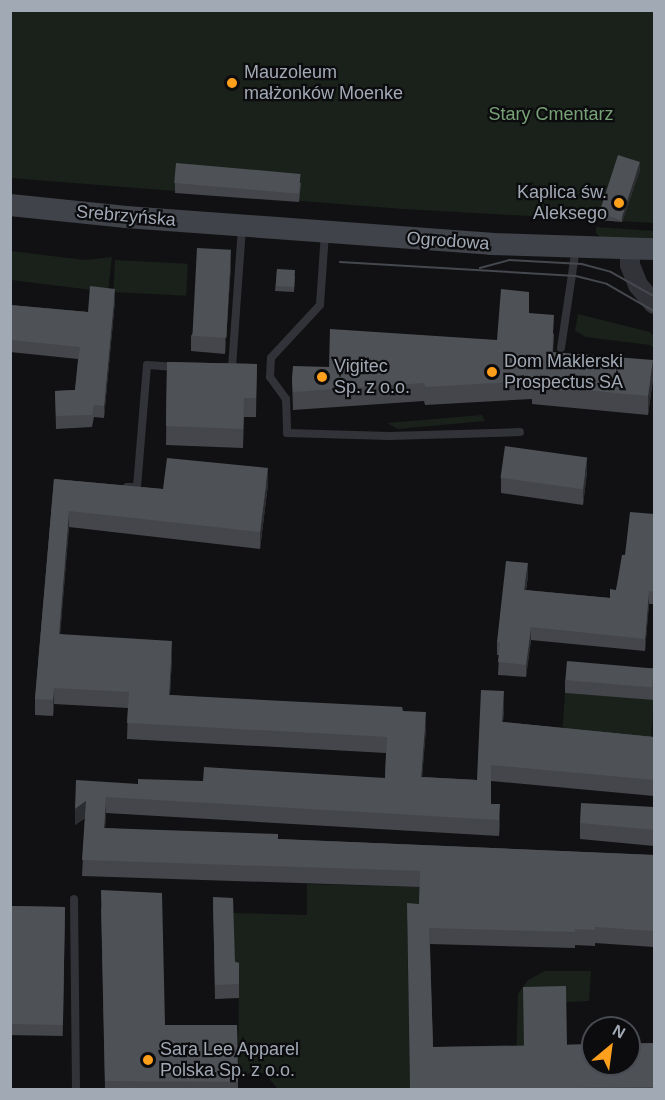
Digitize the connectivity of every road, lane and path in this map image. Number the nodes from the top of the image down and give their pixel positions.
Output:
1 (10, 205) edge
2 (242, 226) junction
3 (325, 232) junction
4 (576, 248) junction
5 (630, 249) junction
6 (654, 249) edge
7 (654, 304) edge
8 (561, 348) dead end
9 (185, 368) edge
10 (216, 370) edge
11 (520, 432) dead end
12 (117, 487) edge
13 (74, 899) dead end
14 (76, 1089) edge

1 - 2 main road, Srebrzyńska
2 - 3 main road, Ogrodowa
2 - 10 lane
3 - 4 main road, Ogrodowa
3 - 11 lane
4 - 5 main road, Ogrodowa
4 - 8 lane
5 - 6 main road, Ogrodowa
5 - 7 street
9 - 12 lane
13 - 14 lane

